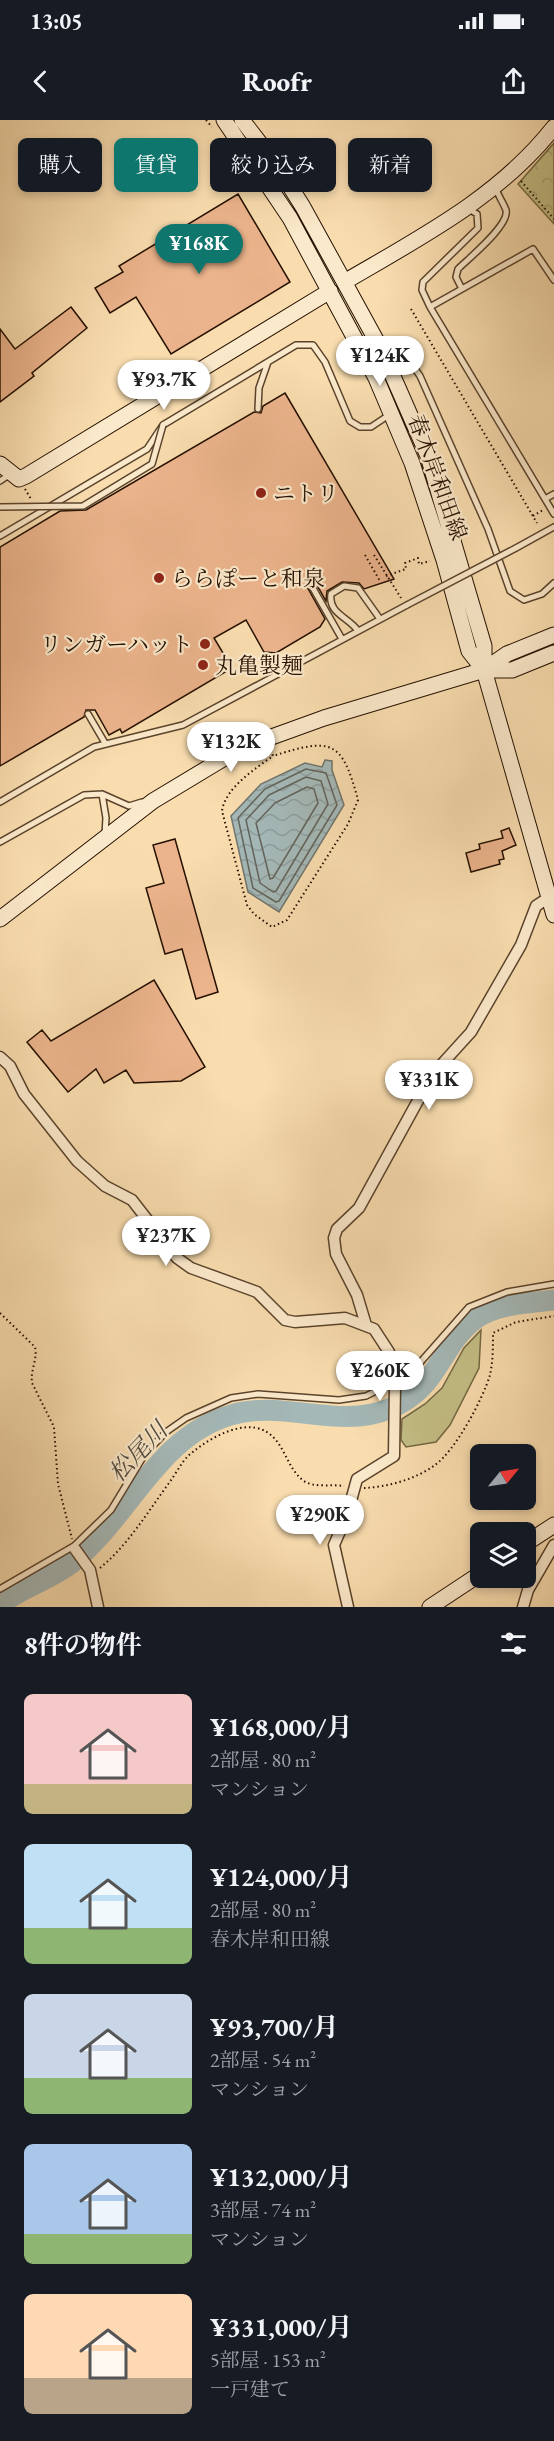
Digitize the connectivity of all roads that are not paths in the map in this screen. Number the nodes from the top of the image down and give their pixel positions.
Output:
1 (224, 120) edge
2 (242, 120) edge
3 (554, 128) edge
4 (496, 188) junction
5 (467, 208) junction
6 (554, 280) edge
7 (346, 281) junction
8 (462, 289) junction
9 (330, 291) junction
10 (430, 307) junction
11 (381, 349) junction
12 (268, 363) junction
13 (258, 409) dead end
14 (391, 414) junction
15 (163, 425) junction
16 (4, 473) edge
17 (554, 494) edge
18 (545, 499) junction
19 (0, 507) edge
20 (554, 514) edge
21 (554, 527) edge
22 (0, 536) edge
23 (310, 583) dead end
24 (554, 583) edge
25 (380, 619) junction
26 (358, 632) junction
27 (554, 635) edge
28 (342, 639) junction
29 (554, 653) edge
30 (483, 670) junction
31 (88, 714) dead end
32 (105, 743) junction
33 (102, 794) junction
34 (153, 801) junction
35 (0, 802) edge
36 (105, 835) junction
37 (0, 842) edge
38 (551, 896) edge
39 (554, 915) edge
40 (0, 919) edge
41 (0, 1057) edge
42 (554, 1284) edge
43 (366, 1325) junction
44 (395, 1383) junction
45 (554, 1525) edge
46 (536, 1537) edge
47 (554, 1545) edge
48 (74, 1548) junction
49 (470, 1581) edge
50 (0, 1589) edge
51 (98, 1607) edge
52 (348, 1607) edge
53 (430, 1607) edge
54 (523, 1607) edge

1 - 9 main road, 春木岸和田線
2 - 7 main road, 春木岸和田線
3 - 4 main road
4 - 5 main road
4 - 8 lane
5 - 7 main road
5 - 10 lane
6 - 8 lane
7 - 11 main road, 春木岸和田線
8 - 10 lane
9 - 14 main road, 春木岸和田線
9 - 16 main road
10 - 18 lane
11 - 24 lane
11 - 30 main road, 春木岸和田線
12 - 13 lane
12 - 14 lane
12 - 15 lane
14 - 30 main road, 春木岸和田線
15 - 19 lane, bridge
15 - 22 lane, bridge
17 - 18 lane
18 - 20 lane
21 - 25 lane, bridge
23 - 28 lane
25 - 26 lane
25 - 26 lane
26 - 28 lane
27 - 30 main road
28 - 32 lane
29 - 30 main road
30 - 34 main road
30 - 38 main road, 春木岸和田線
31 - 32 lane
32 - 35 lane
33 - 34 lane
33 - 36 lane
33 - 37 lane
34 - 36 main road
36 - 40 main road
38 - 39 main road, 春木岸和田線
38 - 43 street
41 - 43 street
42 - 44 lane
43 - 44 street
44 - 48 lane
44 - 52 street
45 - 46 main road
47 - 54 street
48 - 50 lane
48 - 51 street
49 - 53 main road

